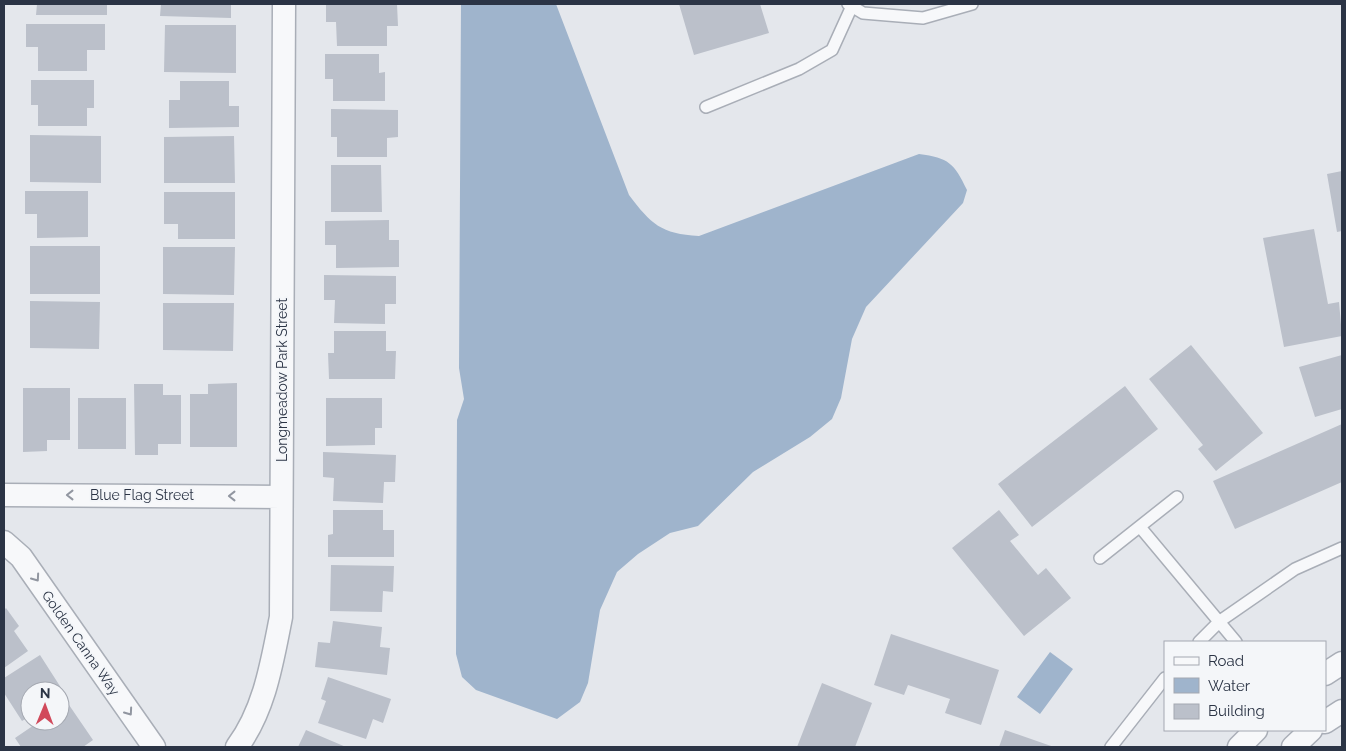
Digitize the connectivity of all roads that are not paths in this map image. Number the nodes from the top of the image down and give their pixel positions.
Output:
1 (284, 4) edge
2 (972, 4) edge
3 (850, 5) edge
4 (706, 107) dead end
5 (4, 495) edge
6 (281, 497) junction
7 (1177, 497) dead end
8 (1140, 527) junction
9 (4, 542) edge
10 (1342, 548) edge
11 (1100, 558) dead end
12 (1220, 621) junction
13 (1200, 641) edge
14 (1235, 641) edge
15 (1342, 663) edge
16 (1326, 673) edge
17 (1164, 679) edge
18 (1342, 711) edge
19 (1326, 721) edge
20 (1255, 731) edge
21 (154, 747) edge
22 (236, 747) edge
23 (1111, 747) edge
24 (1239, 747) edge

1 - 6 street, Longmeadow Park Street
2 - 3 lane
3 - 4 lane
6 -> 5 street, Blue Flag Street
6 - 22 street, Longmeadow Park Street
7 - 8 lane
8 - 11 lane
8 - 12 lane
9 -> 21 street, Golden Canna Way
10 - 12 lane
12 - 13 lane
12 - 14 lane
15 - 16 street
17 - 23 lane
18 - 19 street
20 - 24 street

